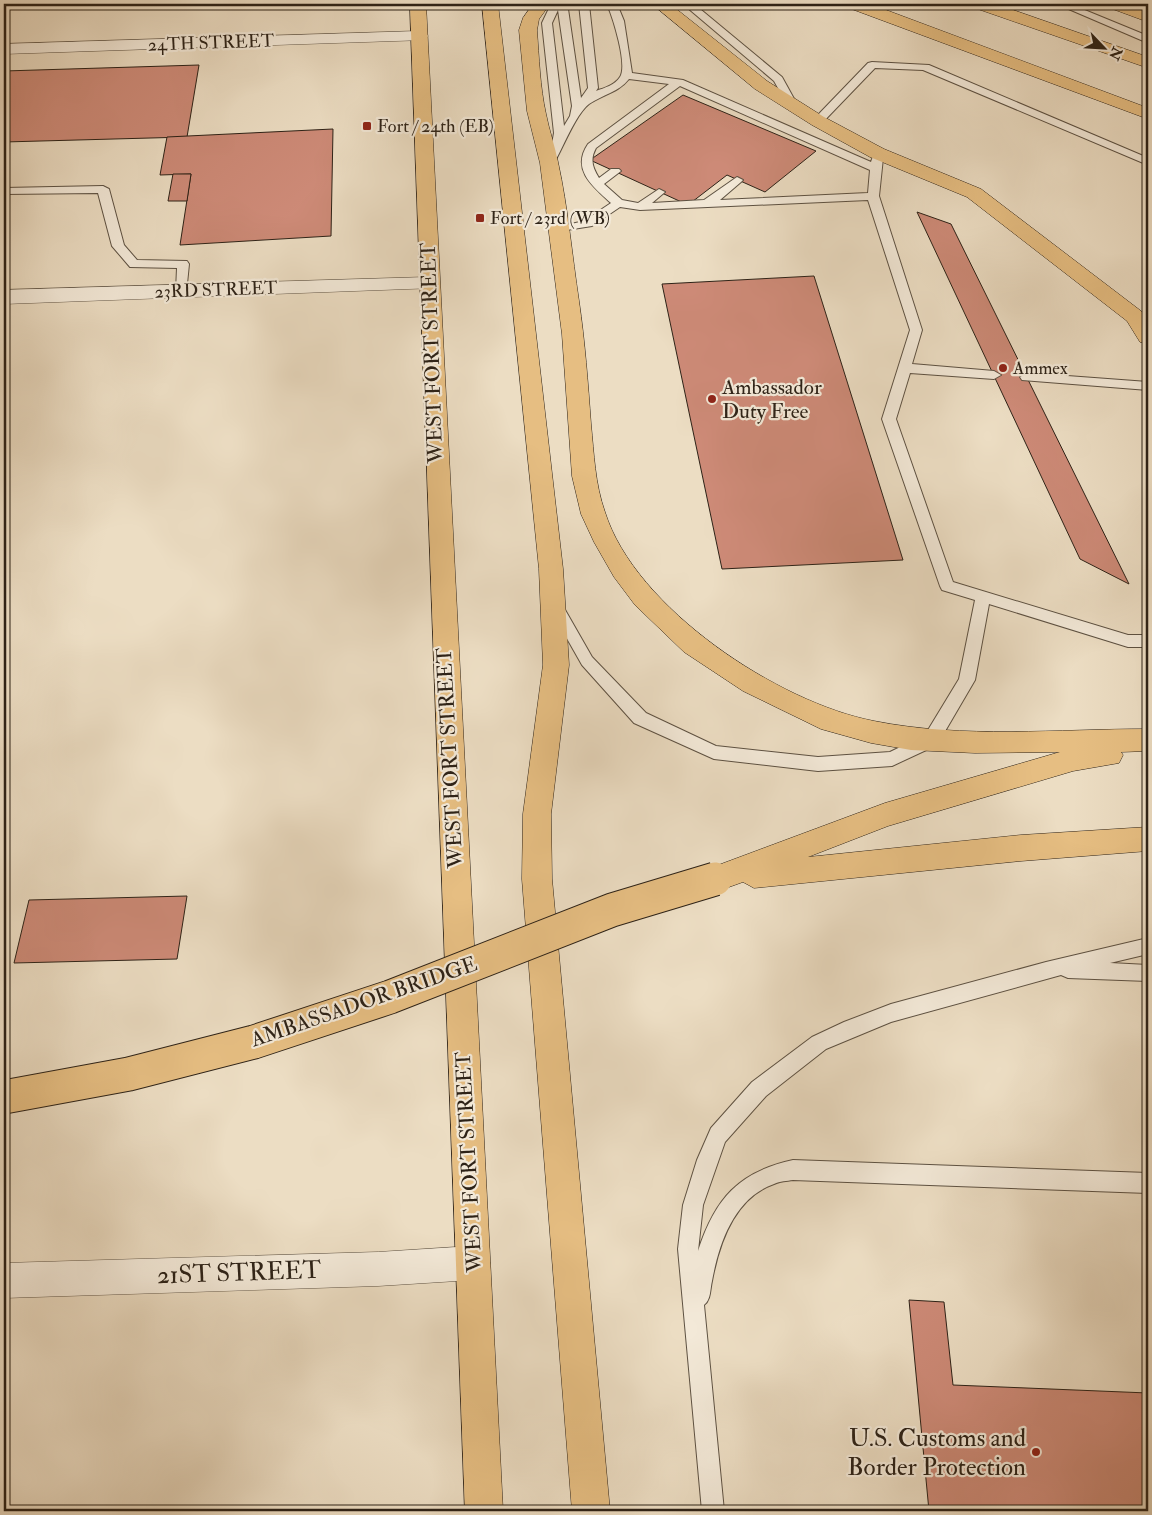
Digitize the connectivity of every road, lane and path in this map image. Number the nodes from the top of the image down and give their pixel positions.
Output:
1 (418, 4) edge
2 (490, 4) edge
3 (542, 4) edge
4 (556, 4) edge
5 (565, 4) edge
6 (584, 4) edge
7 (612, 4) edge
8 (660, 4) edge
9 (688, 4) edge
10 (855, 4) edge
11 (897, 4) edge
12 (981, 4) edge
13 (1062, 4) edge
14 (1116, 4) edge
15 (1148, 17) edge
16 (419, 36) junction
17 (1148, 40) edge
18 (4, 49) edge
19 (1148, 63) edge
20 (1058, 72) junction
21 (627, 76) junction
22 (679, 82) junction
23 (1148, 97) edge
24 (716, 98) junction
25 (706, 105) dead end
26 (582, 106) junction
27 (793, 106) junction
28 (1148, 114) edge
29 (574, 118) junction
30 (818, 121) junction
31 (553, 154) junction
32 (876, 160) junction
33 (1148, 162) edge
34 (615, 171) dead end
35 (737, 180) dead end
36 (597, 184) junction
37 (4, 191) edge
38 (659, 192) dead end
39 (872, 196) junction
40 (618, 203) junction
41 (706, 205) junction
42 (640, 207) junction
43 (558, 230) junction
44 (428, 283) junction
45 (182, 291) junction
46 (4, 297) edge
47 (1148, 336) edge
48 (905, 368) junction
49 (994, 375) dead end
50 (1026, 377) dead end
51 (1148, 386) edge
52 (983, 597) junction
53 (552, 600) junction
54 (1148, 641) edge
55 (931, 740) junction
56 (1148, 740) edge
57 (1148, 750) edge
58 (1148, 839) edge
59 (715, 879) junction
60 (1148, 946) edge
61 (1046, 970) junction
62 (1148, 973) edge
63 (4, 1096) edge
64 (1148, 1183) edge
65 (473, 1263) junction
66 (4, 1281) edge
67 (695, 1320) junction
68 (484, 1511) edge
69 (591, 1511) edge
70 (713, 1511) edge

1 - 16 main road, WEST FORT STREET
2 - 53 main road
3 - 31 main road
4 - 31 lane
5 - 29 lane
6 - 26 lane
7 - 21 lane
8 - 27 main road
9 - 27 lane
10 - 20 main road
11 - 20 main road
12 - 19 main road
13 - 17 lane
14 - 15 main road
16 - 18 street, 24TH STREET
16 - 44 main road, WEST FORT STREET
20 - 23 main road
20 - 28 main road
21 - 22 lane
21 - 26 lane
22 - 24 lane
22 - 36 lane
24 - 25 lane
24 - 32 lane
26 - 29 lane
27 - 30 main road
29 - 31 lane
30 - 32 main road
30 - 33 lane
31 - 43 main road
32 - 39 lane
32 - 47 main road
34 - 36 lane
35 - 41 lane
36 - 40 lane
37 - 45 lane
38 - 42 lane
39 - 41 lane
39 - 48 lane
40 - 42 lane
40 - 43 lane
41 - 42 lane
43 - 55 main road
44 - 45 street, 23RD STREET
44 - 65 main road, WEST FORT STREET
45 - 46 street, 23RD STREET
48 - 49 lane
48 - 52 lane
50 - 51 lane
52 - 54 lane
52 - 55 lane
53 - 55 lane
53 - 69 main road
55 - 56 main road
57 - 59 main road
58 - 59 main road
59 - 63 main road, AMBASSADOR BRIDGE, bridge
60 - 61 lane
61 - 62 lane
61 - 67 lane
64 - 67 lane
65 - 66 street, 21ST STREET
65 - 68 main road, WEST FORT STREET
67 - 70 lane

